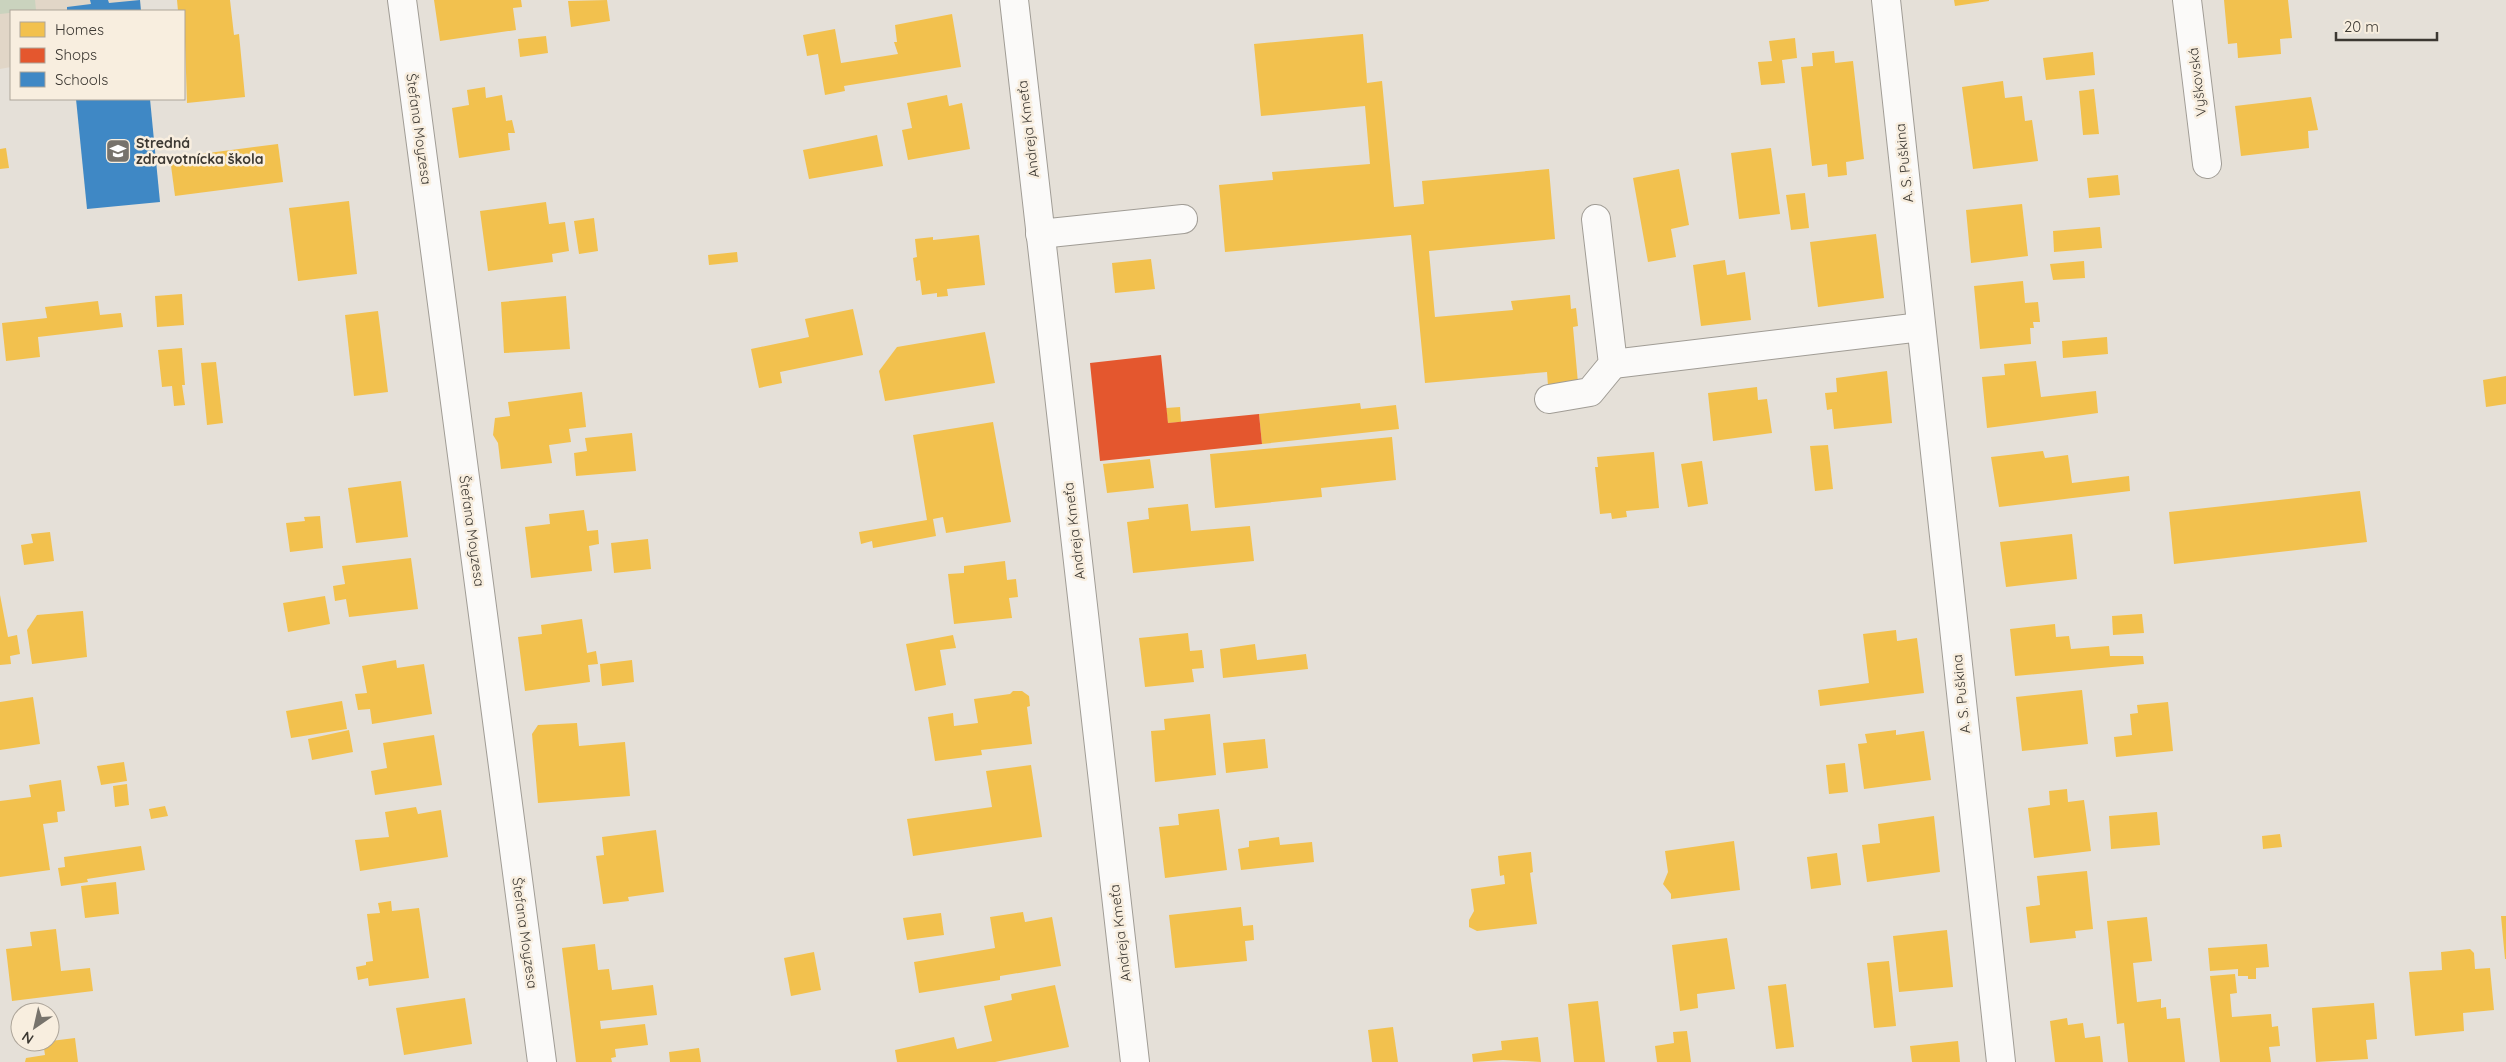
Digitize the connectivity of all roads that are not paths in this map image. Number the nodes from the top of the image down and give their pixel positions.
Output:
1 (402, 0) edge
2 (1014, 0) edge
3 (1886, 0) edge
4 (2187, 0) edge
5 (2207, 164) dead end
6 (1596, 218) dead end
7 (1183, 219) dead end
8 (1040, 234) junction
9 (1921, 327) junction
10 (1613, 364) junction
11 (1549, 399) dead end
12 (542, 1062) edge
13 (1135, 1062) edge
14 (2001, 1062) edge

1 - 12 street, Štefana Moyzesa
2 - 8 street, Andreja Kmeťa
3 - 9 street, A. S. Puškina
4 - 5 street, Vyškovská
6 - 10 street
7 - 8 street
8 - 13 street, Andreja Kmeťa
9 - 10 street
9 - 14 street, A. S. Puškina
10 - 11 street

